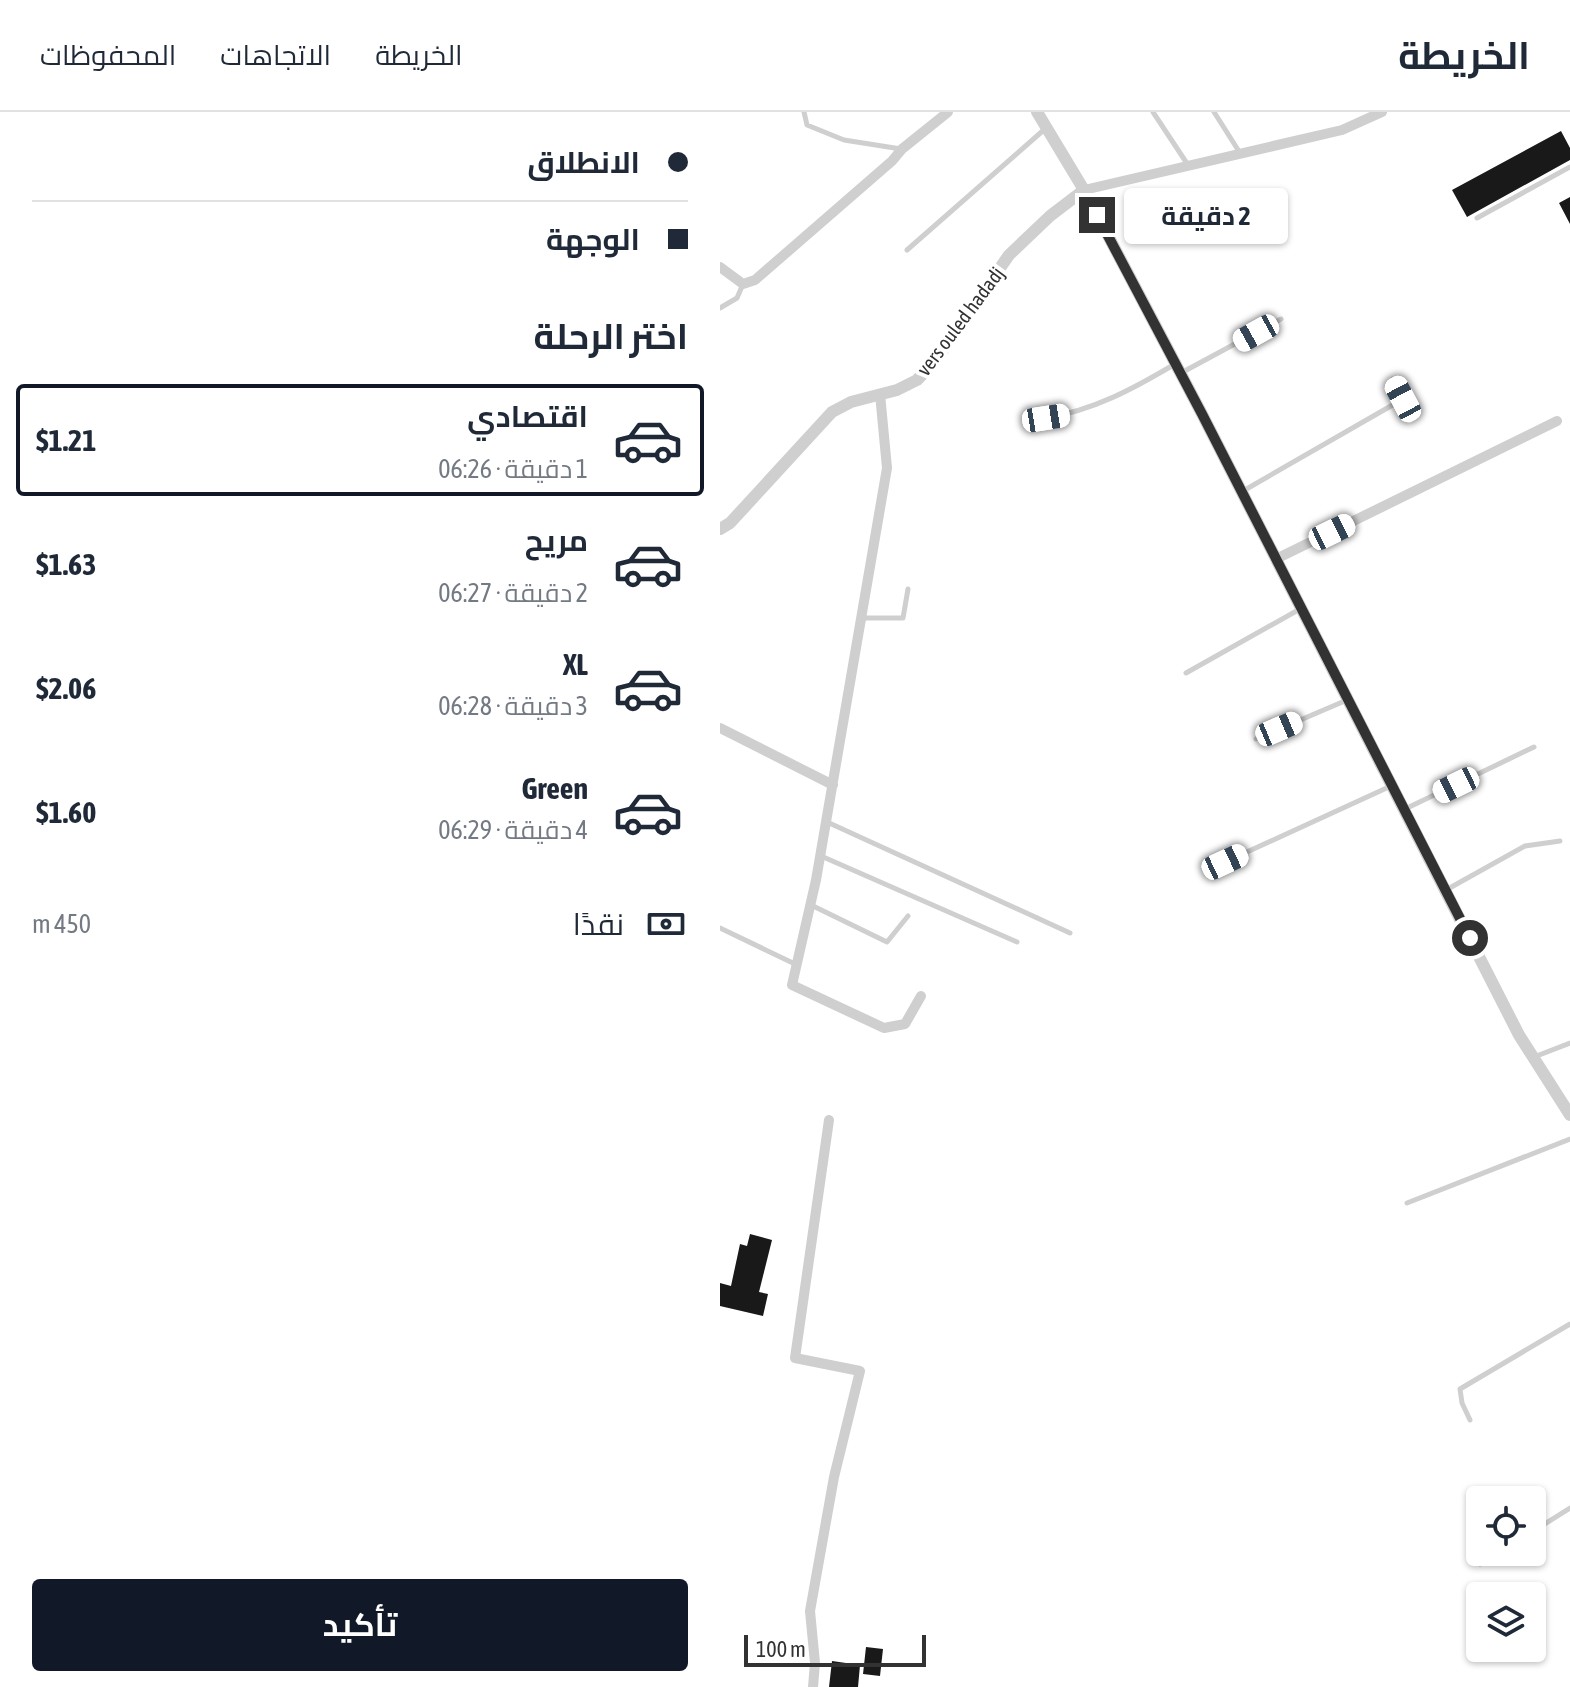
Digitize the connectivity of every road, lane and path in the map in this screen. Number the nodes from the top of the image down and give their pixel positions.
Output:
1 (804, 112) edge
2 (948, 112) edge
3 (1037, 112) edge
4 (1153, 112) edge
5 (1214, 112) edge
6 (1382, 112) edge
7 (1046, 127) junction
8 (902, 149) junction
9 (1241, 154) junction
10 (1189, 166) junction
11 (1570, 167) edge
12 (1084, 190) junction
13 (1477, 218) dead end
14 (907, 250) dead end
15 (720, 267) edge
16 (743, 284) junction
17 (720, 308) edge
18 (1281, 319) dead end
19 (1178, 369) junction
20 (1393, 379) dead end
21 (880, 394) junction
22 (1046, 418) dead end
23 (1557, 421) dead end
24 (1242, 492) junction
25 (720, 529) edge
26 (1276, 559) junction
27 (908, 589) dead end
28 (1301, 609) junction
29 (861, 618) junction
30 (1186, 673) dead end
31 (1348, 700) junction
32 (720, 728) edge
33 (1256, 739) dead end
34 (1534, 747) dead end
35 (833, 785) junction
36 (1392, 786) junction
37 (1405, 810) junction
38 (826, 822) junction
39 (1560, 841) dead end
40 (820, 855) junction
41 (1225, 862) dead end
42 (1446, 890) junction
43 (810, 905) junction
44 (908, 916) dead end
45 (720, 928) edge
46 (1070, 933) dead end
47 (1017, 942) dead end
48 (796, 964) junction
49 (921, 996) dead end
50 (1570, 1043) edge
51 (1533, 1057) junction
52 (1570, 1115) edge
53 (829, 1120) dead end
54 (1570, 1139) edge
55 (1407, 1203) dead end
56 (1570, 1324) edge
57 (1470, 1420) dead end
58 (1570, 1508) edge
59 (1546, 1523) edge
60 (813, 1687) edge

1 - 8 lane
2 - 8 street
3 - 7 street
4 - 10 lane
5 - 9 lane
6 - 9 street
7 - 12 street
7 - 14 lane
8 - 16 street
9 - 10 street
10 - 12 street
11 - 13 lane
12 - 19 street
12 - 21 street, vers ouled hadadj
15 - 16 street
16 - 17 lane
18 - 19 lane
19 - 22 lane
19 - 24 street
20 - 24 lane
21 - 25 street, vers ouled hadadj
21 - 29 street
23 - 26 street
24 - 26 street
26 - 28 street
27 - 29 lane
28 - 30 lane
28 - 31 street
29 - 35 street
31 - 33 lane
31 - 36 street
32 - 35 street
34 - 37 lane
35 - 38 street
36 - 37 street
36 - 41 lane
37 - 42 street
38 - 40 street
38 - 46 lane
39 - 42 lane
40 - 43 street
40 - 47 lane
42 - 51 street
43 - 44 lane
43 - 48 street
45 - 48 lane
48 - 49 street
50 - 51 lane
51 - 52 street
53 - 60 street
54 - 55 lane
56 - 57 lane
58 - 59 lane

